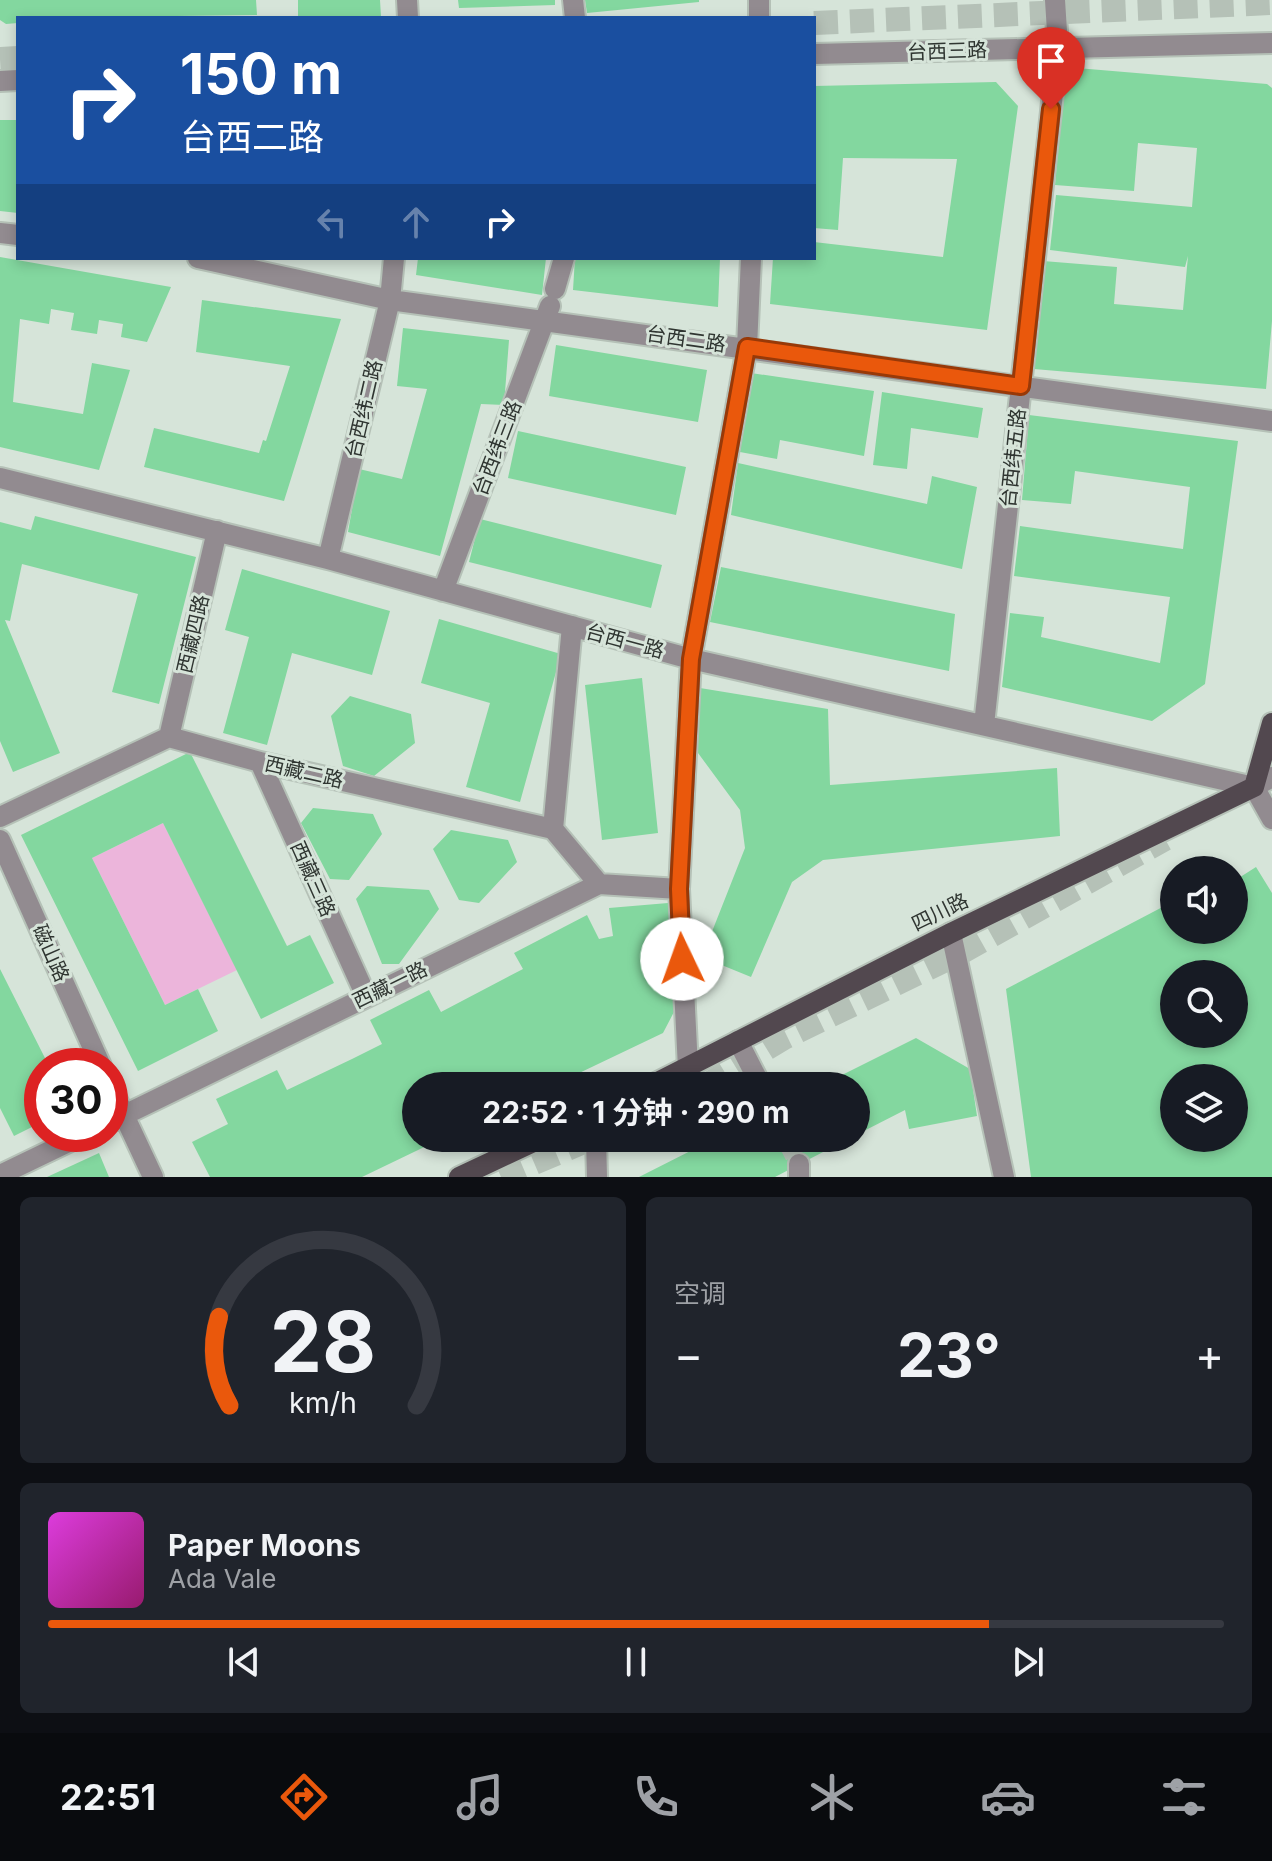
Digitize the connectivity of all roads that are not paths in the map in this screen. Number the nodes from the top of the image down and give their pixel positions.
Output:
1 (1055, 0) edge
2 (1272, 43) edge
3 (1058, 47) junction
4 (816, 54) edge
5 (213, 260) edge
6 (394, 260) edge
7 (563, 260) edge
8 (751, 260) edge
9 (390, 300) junction
10 (550, 305) junction
11 (747, 347) junction
12 (1021, 386) junction
13 (1272, 421) edge
14 (0, 478) edge
15 (217, 531) junction
16 (328, 559) junction
17 (443, 591) junction
18 (572, 626) junction
19 (691, 659) junction
20 (1272, 723) edge
21 (984, 725) junction
22 (169, 737) junction
23 (260, 762) junction
24 (1263, 782) edge
25 (0, 817) edge
26 (1272, 819) edge
27 (553, 829) junction
28 (0, 840) edge
29 (599, 884) junction
30 (679, 889) junction
31 (951, 933) junction
32 (366, 996) junction
33 (738, 1041) junction
34 (93, 1048) edge
35 (688, 1068) junction
36 (680, 1072) edge
37 (754, 1072) edge
38 (128, 1114) edge
39 (128, 1137) edge
40 (48, 1152) edge
41 (512, 1152) edge
42 (596, 1152) edge
43 (0, 1175) edge
44 (153, 1177) edge
45 (459, 1177) edge
46 (597, 1177) edge
47 (1004, 1177) edge

1 - 3 street, 台西纬五路
2 - 3 street, 台西三路
3 - 4 street, 台西三路
3 - 12 street, 台西纬五路
5 - 9 street, 台西二路
6 - 9 street, 台西纬二路
7 - 10 street, 台西纬三路
8 - 11 street
9 - 10 street, 台西二路
9 - 16 street, 台西纬二路
10 - 11 street, 台西二路
10 - 17 street, 台西纬三路
11 - 12 street, 台西二路
11 - 19 street
12 - 13 street, 台西二路
12 - 21 street, 台西纬五路
14 - 15 street, 台西一路
15 - 16 street, 台西一路
15 - 22 street, 西藏四路
16 - 17 street, 台西一路
17 - 18 street, 台西一路
18 - 19 street, 台西一路
18 - 27 street
19 - 21 street, 台西一路
19 - 30 street
20 - 24 main road
21 - 24 street, 台西一路
22 - 23 street, 西藏二路
22 - 25 street
23 - 27 street, 西藏二路
23 - 32 street, 西藏三路
24 - 26 street
24 - 31 main road, 四川路
27 - 29 street
28 - 34 street, 磁山路
29 - 30 street, 西藏一路
29 - 32 street, 西藏一路
30 - 35 street
31 - 33 main road, 四川路
31 - 47 street
32 - 38 street, 西藏一路
33 - 35 main road, 四川路
33 - 37 street
35 - 36 main road, 四川路
39 - 44 street
40 - 43 street
41 - 45 main road
42 - 46 street

